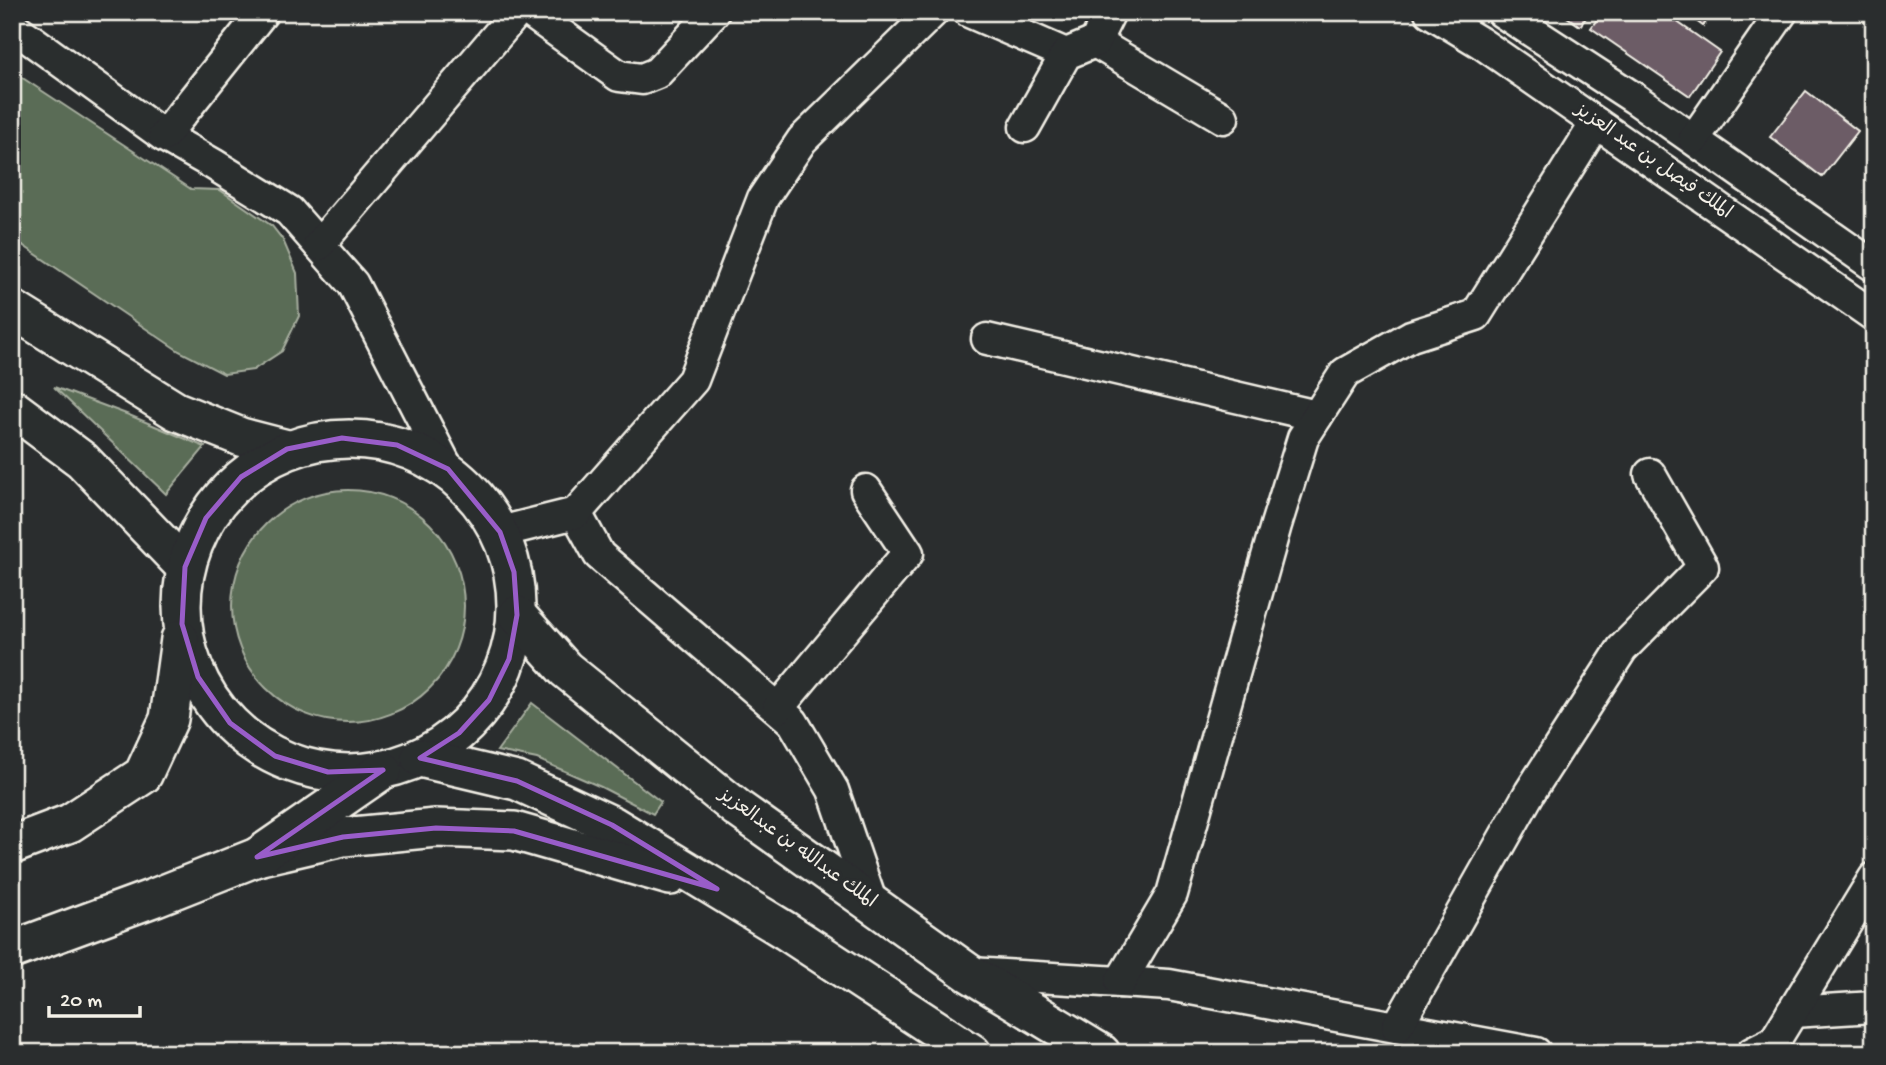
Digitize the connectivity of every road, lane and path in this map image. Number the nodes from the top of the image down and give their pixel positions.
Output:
1 (263, 12) edge
2 (517, 12) edge
3 (530, 12) edge
4 (714, 12) edge
5 (969, 12) edge
6 (1110, 12) edge
7 (1430, 12) edge
8 (1502, 12) edge
9 (1783, 12) edge
10 (930, 13) edge
11 (12, 26) edge
12 (1095, 42) junction
13 (1066, 54) junction
14 (1223, 118) dead end
15 (1596, 123) junction
16 (1025, 127) dead end
17 (164, 136) junction
18 (1694, 139) junction
19 (319, 245) junction
20 (1874, 266) edge
21 (12, 309) edge
22 (1874, 316) edge
23 (987, 339) dead end
24 (12, 408) edge
25 (1317, 416) junction
26 (287, 449) junction
27 (448, 469) junction
28 (1650, 474) dead end
29 (866, 490) dead end
30 (576, 513) junction
31 (500, 532) junction
32 (185, 567) junction
33 (517, 615) junction
34 (182, 624) junction
35 (778, 708) junction
36 (420, 758) junction
37 (383, 770) junction
38 (12, 845) edge
39 (257, 857) junction
40 (1874, 878) edge
41 (717, 889) junction
42 (872, 904) junction
43 (12, 950) edge
44 (969, 973) junction
45 (1121, 982) junction
46 (1874, 1007) edge
47 (1792, 1012) junction
48 (1397, 1027) junction
49 (972, 1053) edge
50 (1101, 1053) edge
51 (1536, 1053) edge
52 (1752, 1053) edge

1 - 17 street
2 - 19 street
3 - 4 street
5 - 13 street
6 - 12 street
7 - 15 street, الملك فيصل بن عبد العزيز
8 - 18 street, الملك فيصل بن عبد العزيز
9 - 18 street
10 - 30 street
11 - 17 street
12 - 13 street
12 - 14 street
13 - 16 street
15 - 22 street, الملك فيصل بن عبد العزيز
15 - 25 street
17 - 19 street
18 - 20 street, الملك فيصل بن عبد العزيز
19 - 27 street
21 - 26 main road
23 - 25 street
24 - 32 main road
25 - 45 street
26 - 27 main road
26 - 32 main road
27 - 31 main road
28 - 48 street
29 - 35 street
30 - 31 street
30 - 35 street
31 - 33 main road
32 - 34 main road
33 - 36 main road
33 - 42 main road, الملك عبدالله بن عبدالعزيز
34 - 37 main road
34 - 38 main road
35 - 42 street
36 - 37 main road
36 - 41 main road
37 - 39 main road
39 - 41 main road
39 - 43 main road
40 - 47 street
41 - 49 main road
42 - 44 main road, الملك عبدالله بن عبدالعزيز
44 - 45 street
44 - 50 main road, الملك عبدالله بن عبدالعزيز
45 - 48 street
46 - 47 street
47 - 52 street
48 - 51 street

